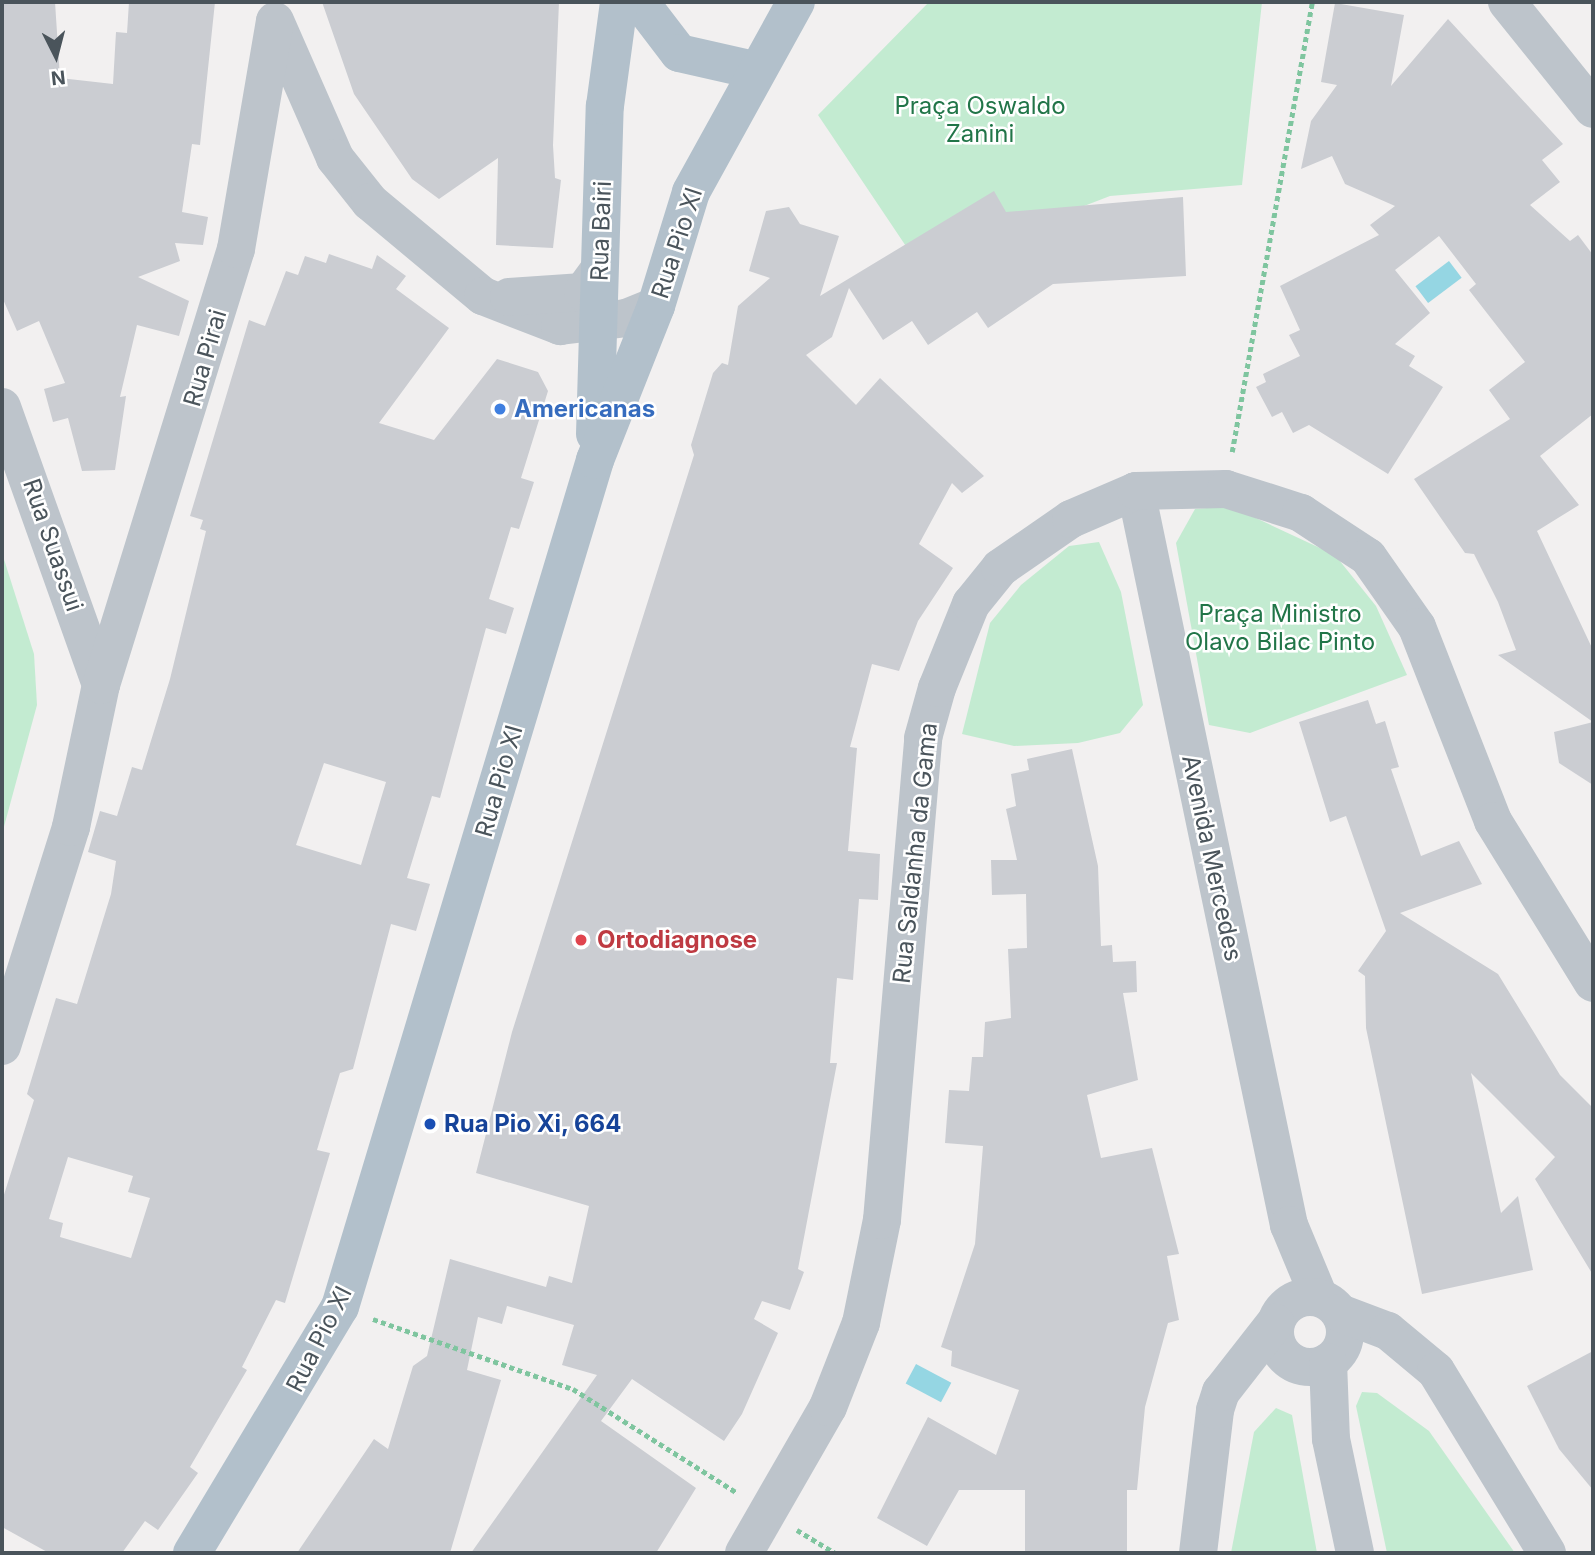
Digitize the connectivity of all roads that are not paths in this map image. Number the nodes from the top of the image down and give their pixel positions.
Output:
1 (619, 2) edge
2 (640, 2) edge
3 (796, 2) edge
4 (1507, 2) edge
5 (275, 12) edge
6 (754, 70) junction
7 (1593, 108) edge
8 (599, 270) junction
9 (483, 296) junction
10 (656, 306) junction
11 (598, 324) junction
12 (2, 407) edge
13 (594, 460) junction
14 (1136, 491) junction
15 (101, 685) junction
16 (1593, 983) edge
17 (2, 1046) edge
18 (1311, 1333) junction
19 (192, 1553) edge
20 (744, 1553) edge
21 (1198, 1553) edge
22 (1355, 1553) edge
23 (1547, 1553) edge

1 - 8 main road, Rua Bairi
2 - 6 main road
3 - 6 main road, Rua Pio XI
4 - 7 street
5 - 9 street
5 - 15 street, Rua Pirai
6 - 10 main road, Rua Pio XI
8 - 9 street
8 - 11 main road, Rua Bairi
9 - 11 street
10 - 11 street
10 - 13 main road, Rua Pio XI
11 - 13 main road, Rua Bairi
12 - 15 street, Rua Suassui
13 - 19 main road, Rua Pio XI
14 - 16 street, Rua Saldanha da Gama
14 - 18 street, Avenida Mercedes
14 - 20 street, Rua Saldanha da Gama
15 - 17 street, Rua Pirai
18 - 21 street
18 - 22 street, Avenida Mercedes
18 - 23 street

